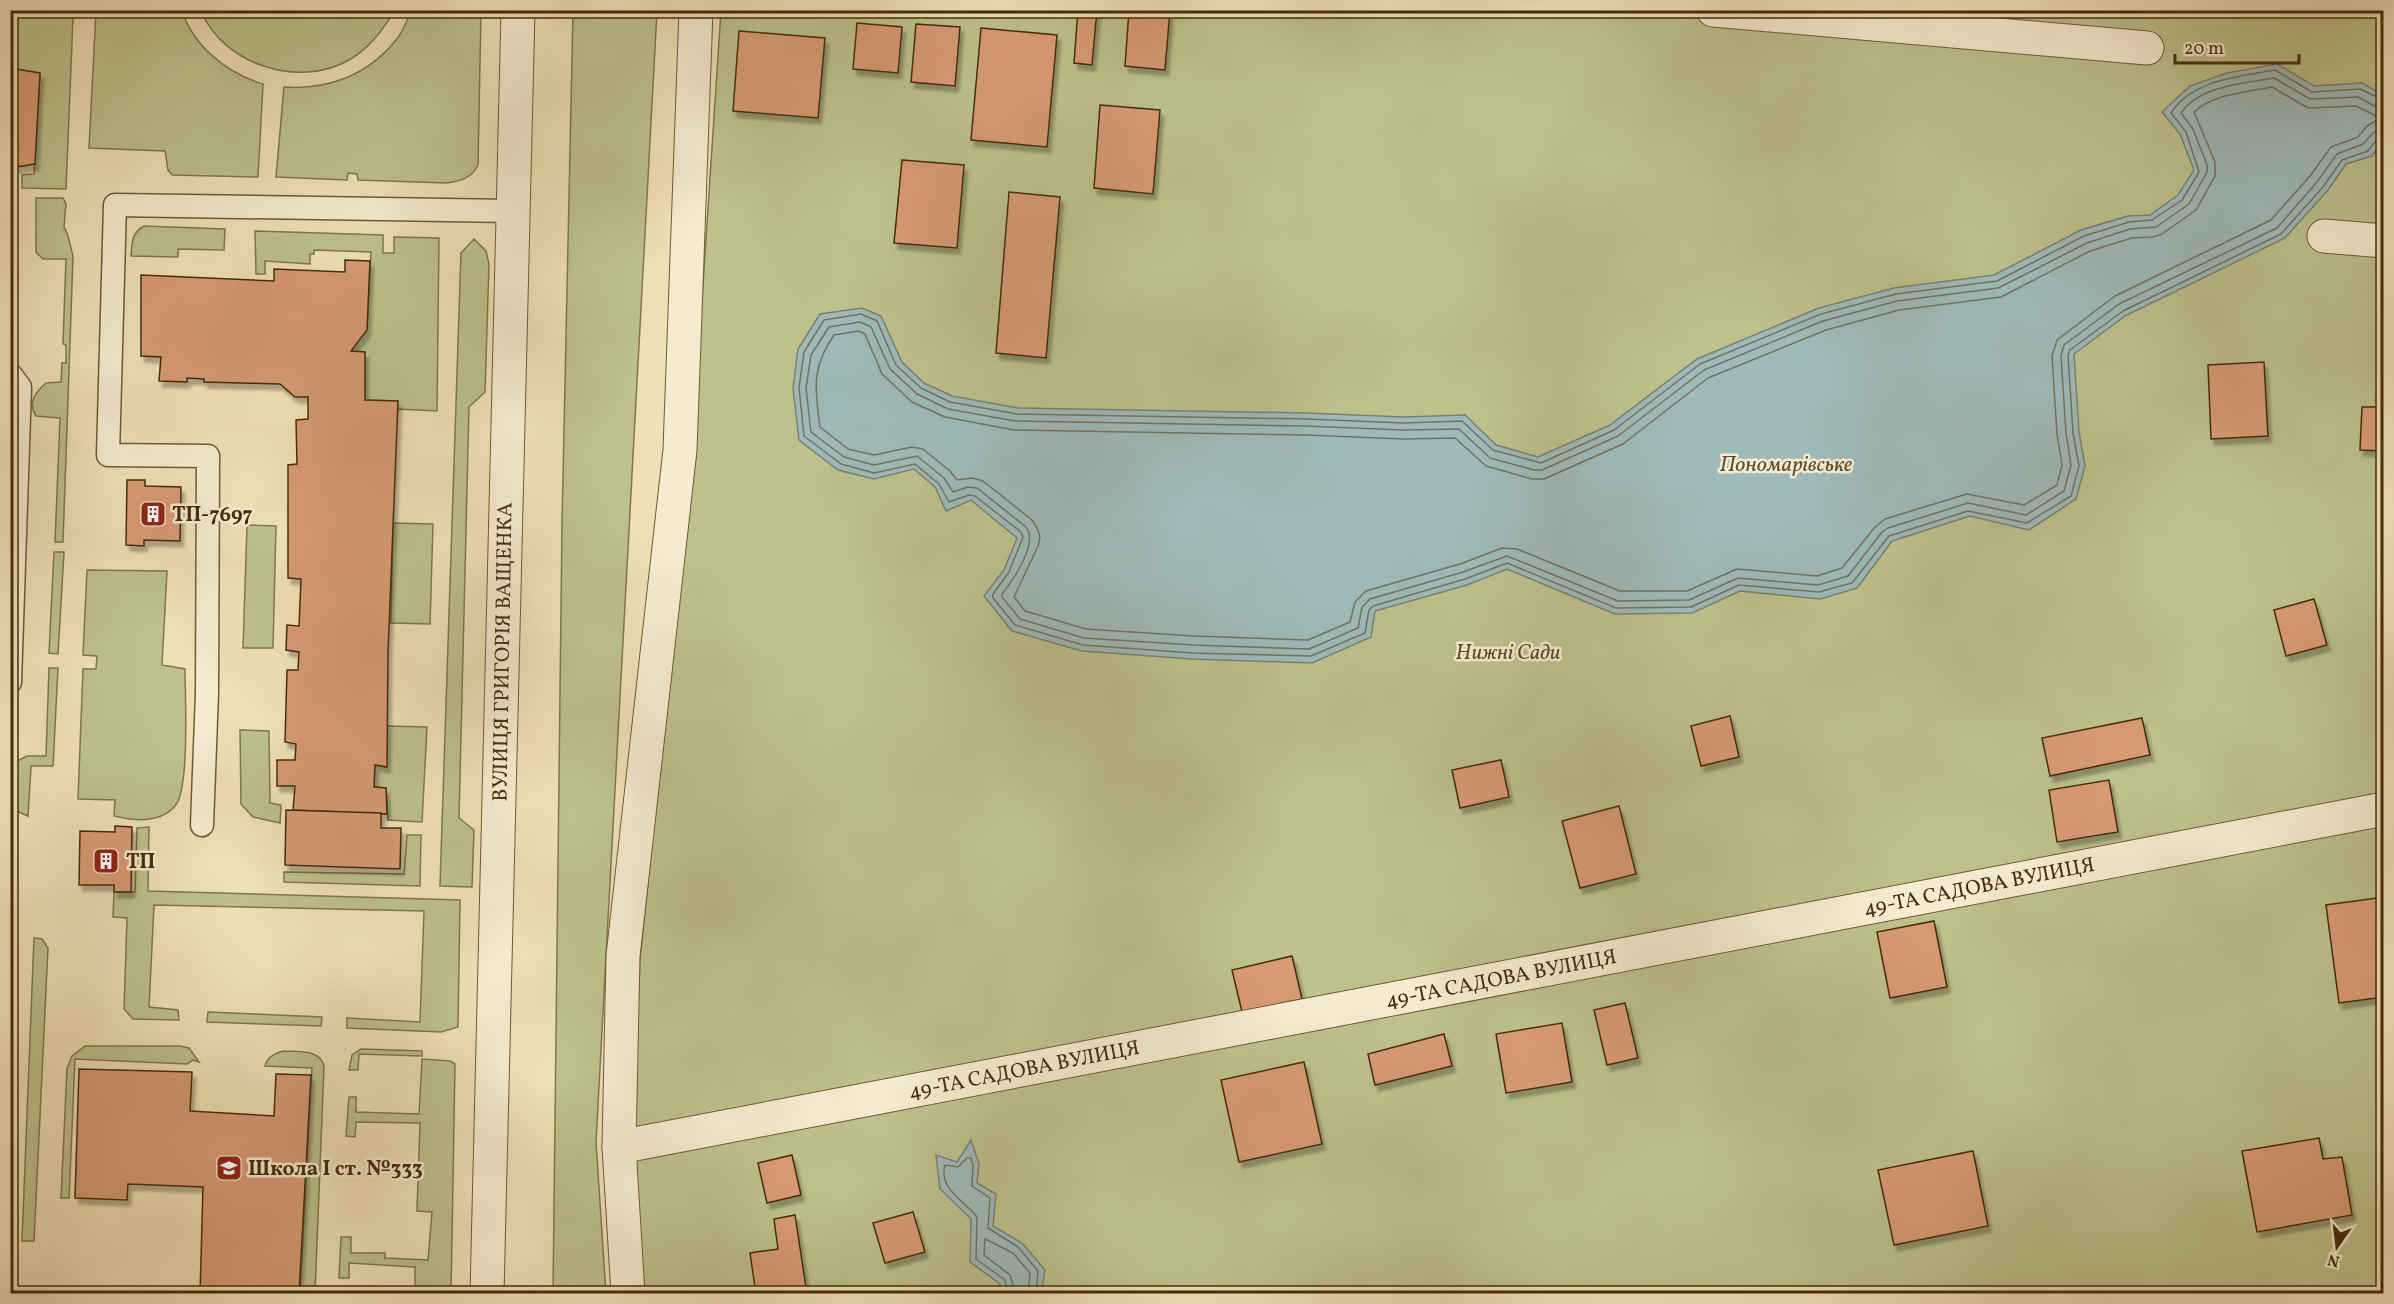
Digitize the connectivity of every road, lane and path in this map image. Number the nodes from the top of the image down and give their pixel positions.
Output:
1 (518, 10) edge
2 (696, 10) edge
3 (1713, 10) edge
4 (2146, 48) dead end
5 (513, 211) junction
6 (2324, 236) dead end
7 (2384, 241) edge
8 (10, 374) edge
9 (10, 682) edge
10 (2384, 809) edge
11 (202, 825) dead end
12 (619, 1147) junction
13 (487, 1293) edge
14 (628, 1293) edge

1 - 5 street, ВУЛИЦЯ ГРИГОРІЯ ВАЩЕНКА
2 - 12 street
3 - 4 street
5 - 11 lane
5 - 13 street, ВУЛИЦЯ ГРИГОРІЯ ВАЩЕНКА
6 - 7 street
8 - 9 lane
10 - 12 street, 49-ТА САДОВА ВУЛИЦЯ
12 - 14 street

